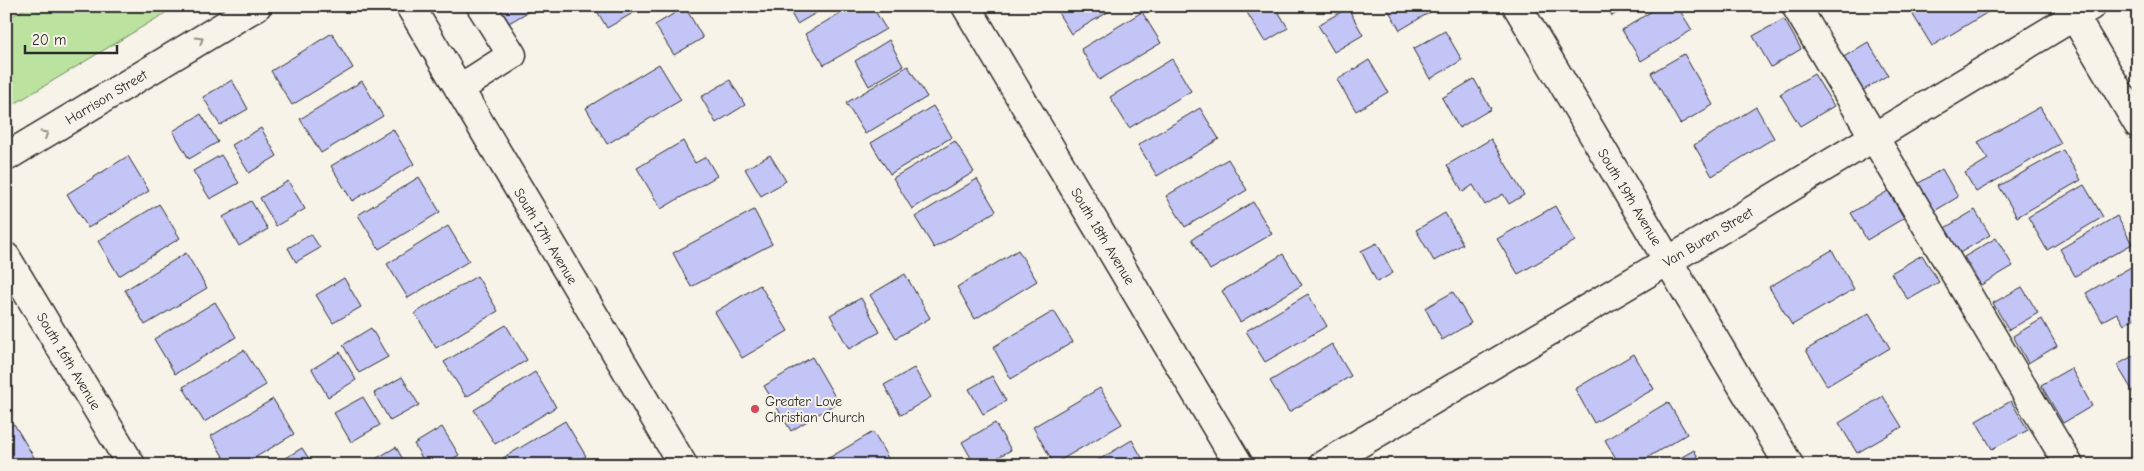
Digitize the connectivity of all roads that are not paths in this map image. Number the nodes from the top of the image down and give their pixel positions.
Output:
1 (257, 6) edge
2 (481, 6) edge
3 (966, 6) edge
4 (1517, 6) edge
5 (1796, 6) edge
6 (419, 9) edge
7 (2078, 10) edge
8 (459, 88) junction
9 (2138, 124) edge
10 (1874, 136) junction
11 (6, 157) edge
12 (6, 257) edge
13 (1667, 260) junction
14 (131, 465) edge
15 (682, 465) edge
16 (1239, 465) edge
17 (1323, 465) edge
18 (1789, 465) edge
19 (2070, 465) edge

11 -> 1 street, Harrison Street
2 - 8 street
3 - 16 street, South 18th Avenue
4 - 13 street, South 19th Avenue
5 - 10 street
6 - 8 street, South 17th Avenue
7 - 9 street
7 - 10 street, Van Buren Street
8 - 15 street, South 17th Avenue
10 - 13 street, Van Buren Street
10 - 19 street
12 - 14 street, South 16th Avenue
13 - 17 street, Van Buren Street
13 - 18 street, South 19th Avenue

